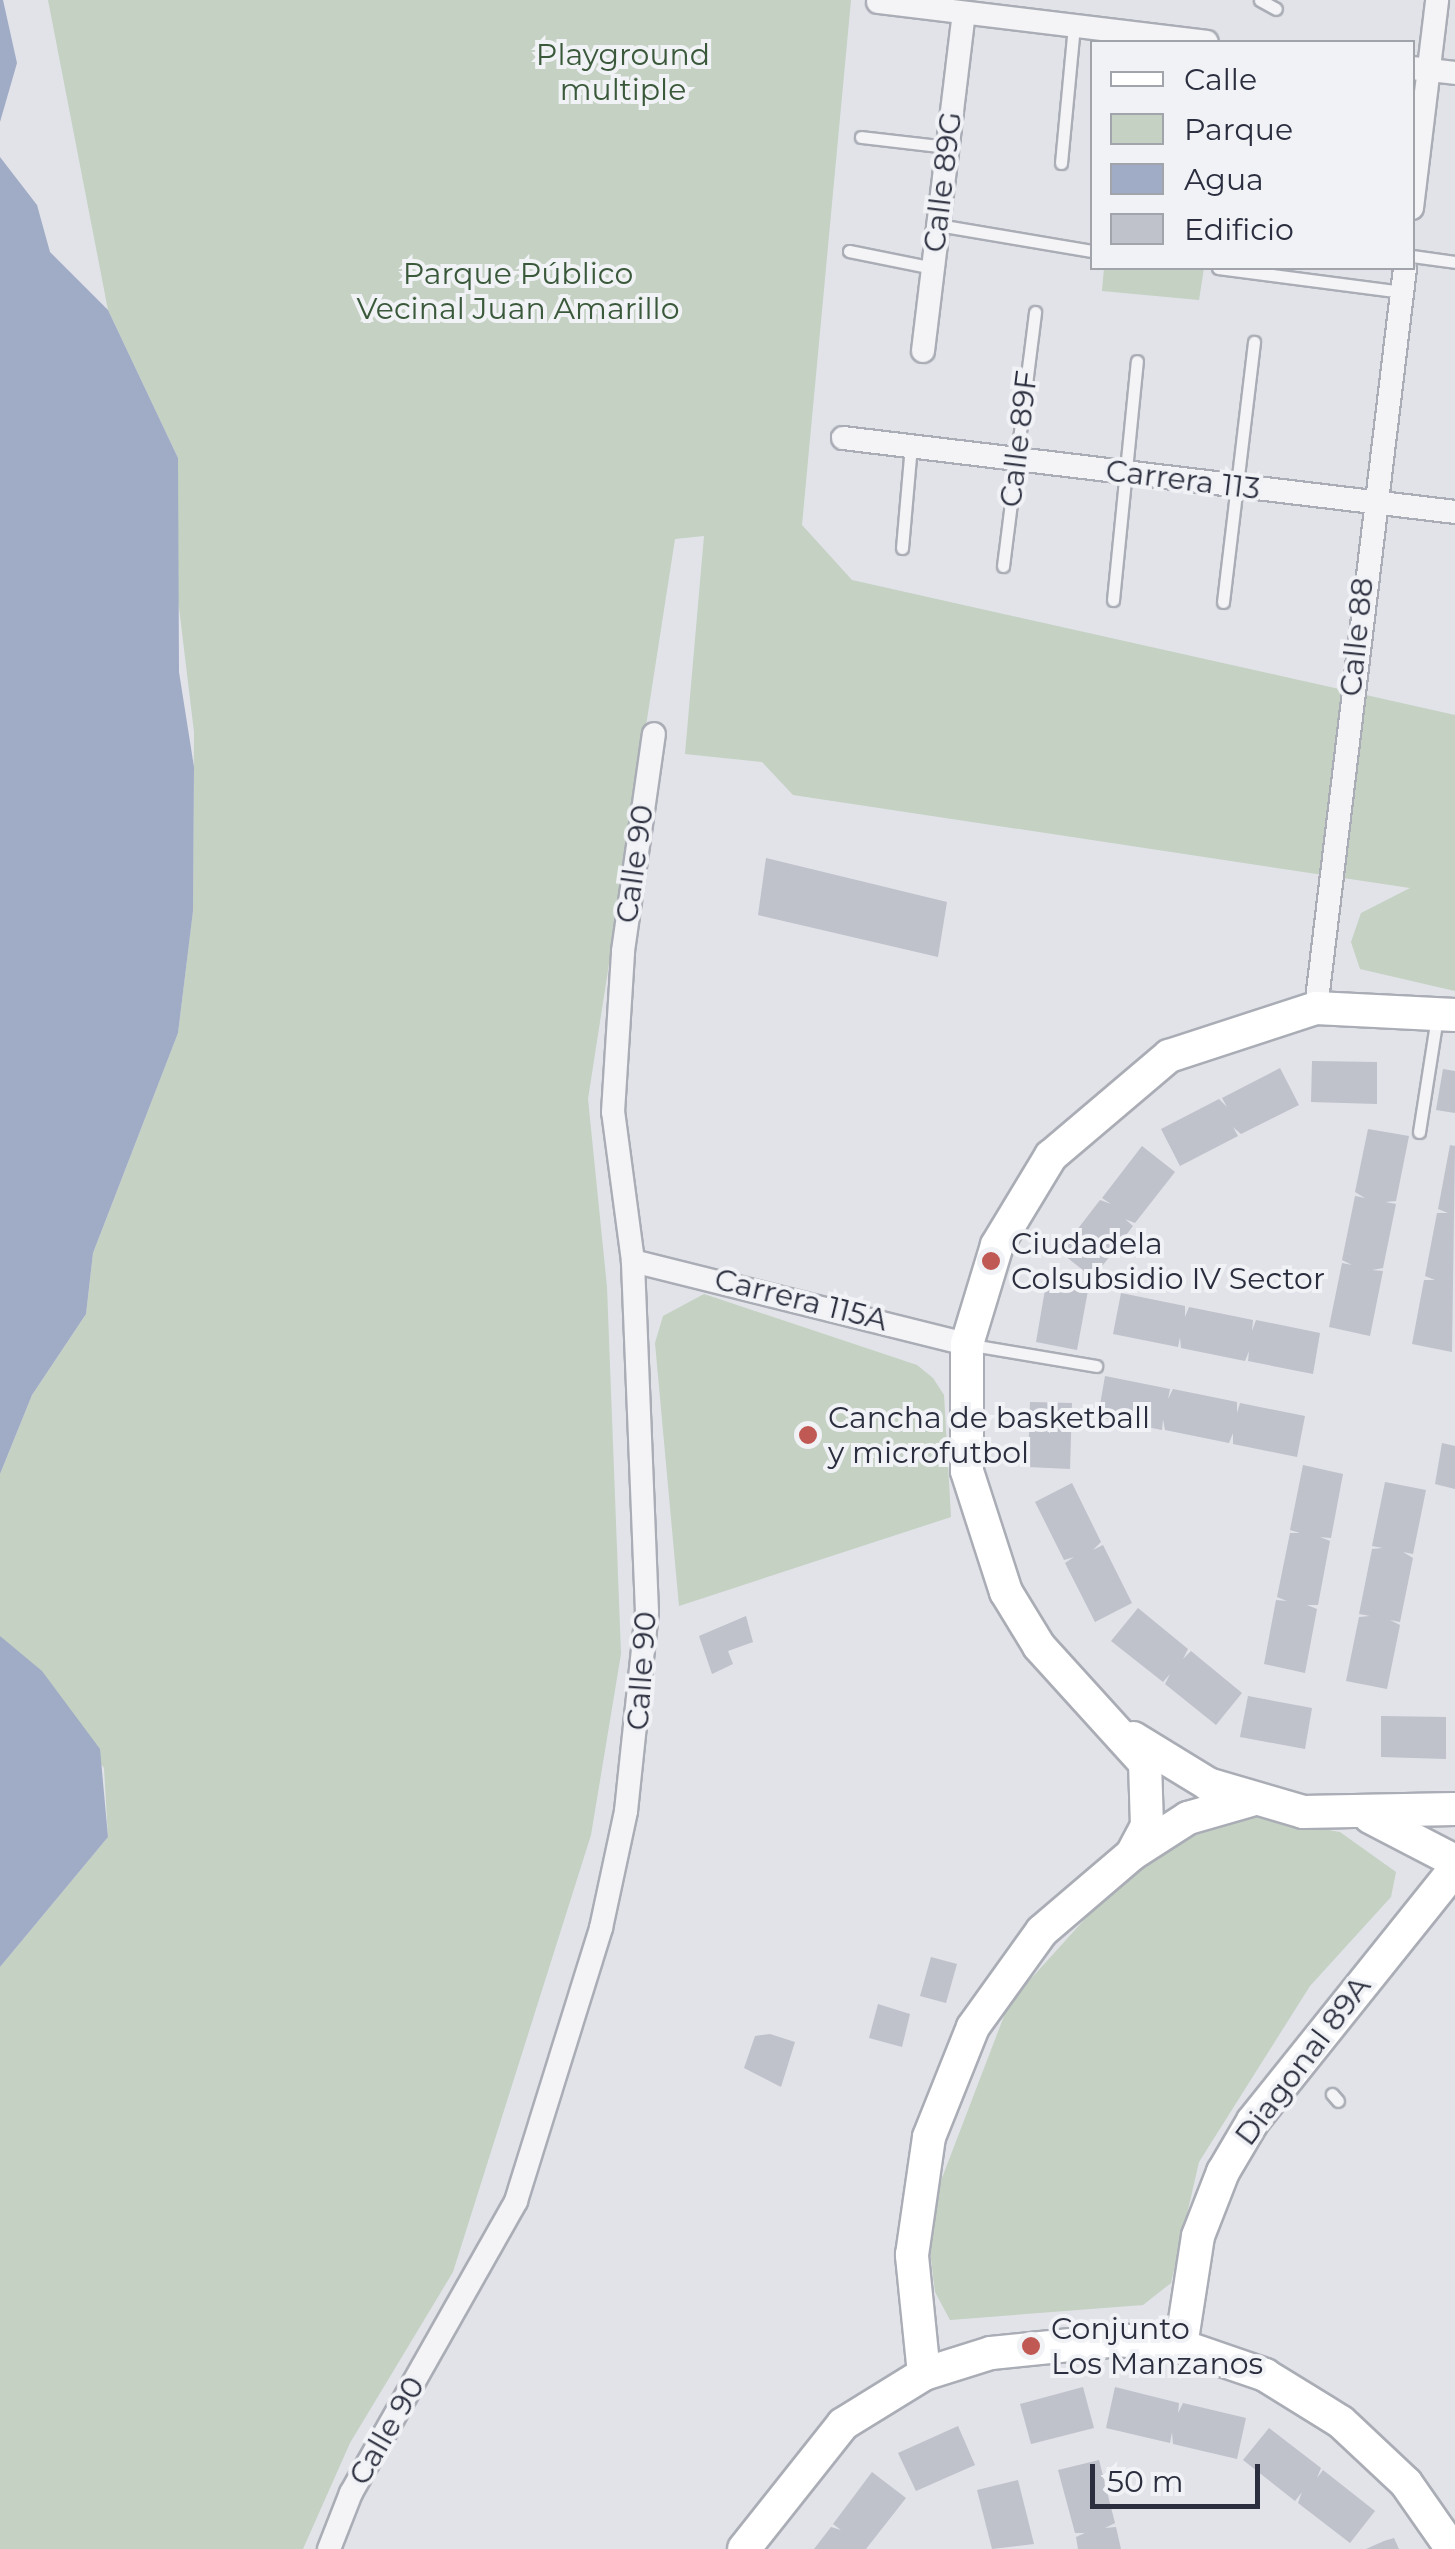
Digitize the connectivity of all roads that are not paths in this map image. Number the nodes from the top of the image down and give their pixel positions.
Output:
1 (1260, 0) edge
2 (1437, 0) edge
3 (878, 2) edge
4 (1276, 9) dead end
5 (964, 12) junction
6 (1074, 26) junction
7 (1170, 40) edge
8 (1421, 70) edge
9 (1455, 73) edge
10 (861, 137) dead end
11 (948, 147) junction
12 (1061, 162) dead end
13 (1415, 162) edge
14 (938, 225) junction
15 (1090, 251) edge
16 (849, 252) dead end
17 (1415, 256) edge
18 (1455, 262) edge
19 (933, 268) junction
20 (1233, 270) edge
21 (1405, 270) edge
22 (1402, 292) junction
23 (1035, 312) dead end
24 (1254, 342) dead end
25 (922, 351) dead end
26 (1137, 361) dead end
27 (843, 438) dead end
28 (910, 445) junction
29 (1017, 459) junction
30 (1126, 473) junction
31 (1236, 486) junction
32 (1371, 503) junction
33 (1455, 512) edge
34 (902, 548) dead end
35 (1003, 566) dead end
36 (1113, 600) dead end
37 (1223, 602) dead end
38 (654, 734) dead end
39 (1316, 1008) junction
40 (1446, 1013) edge
41 (1420, 1132) dead end
42 (633, 1261) junction
43 (967, 1344) junction
44 (1096, 1366) dead end
45 (1129, 1735) junction
46 (1251, 1800) junction
47 (1455, 1808) edge
48 (1370, 1817) junction
49 (1132, 1854) junction
50 (1455, 1865) edge
51 (1181, 2346) junction
52 (924, 2374) junction
53 (329, 2549) edge
54 (744, 2549) edge
55 (1452, 2549) edge

1 - 4 lane
2 - 8 street
3 - 5 street
5 - 6 street
5 - 11 street, Calle 89G
6 - 7 street
6 - 12 lane
8 - 9 street
8 - 13 street
10 - 11 lane
11 - 14 street, Calle 89G
14 - 15 lane
14 - 19 street, Calle 89G
16 - 19 lane
17 - 18 lane
19 - 25 street, Calle 89G
20 - 22 lane
21 - 22 street, Calle 88
22 - 32 street, Calle 88
23 - 29 lane, Calle 89F
24 - 31 lane
26 - 30 lane
27 - 28 street, Carrera 113
28 - 29 street, Carrera 113
28 - 34 lane
29 - 30 street, Carrera 113
29 - 35 lane, Calle 89F
30 - 31 street, Carrera 113
30 - 36 lane
31 - 32 street, Carrera 113
31 - 37 lane
32 - 33 street, Carrera 113
32 - 39 street, Calle 88
38 - 42 street, Calle 90
39 - 40 street
39 - 43 street
40 - 41 lane
42 - 43 street, Carrera 115A
42 - 53 street, Calle 90
43 - 44 lane
43 - 45 street
45 - 46 street
45 - 49 street
46 - 48 street
46 - 49 street
47 - 48 street
48 - 50 street
49 - 52 street
50 - 51 street, Diagonal 89A
51 - 52 street
51 - 55 street
52 - 54 street

